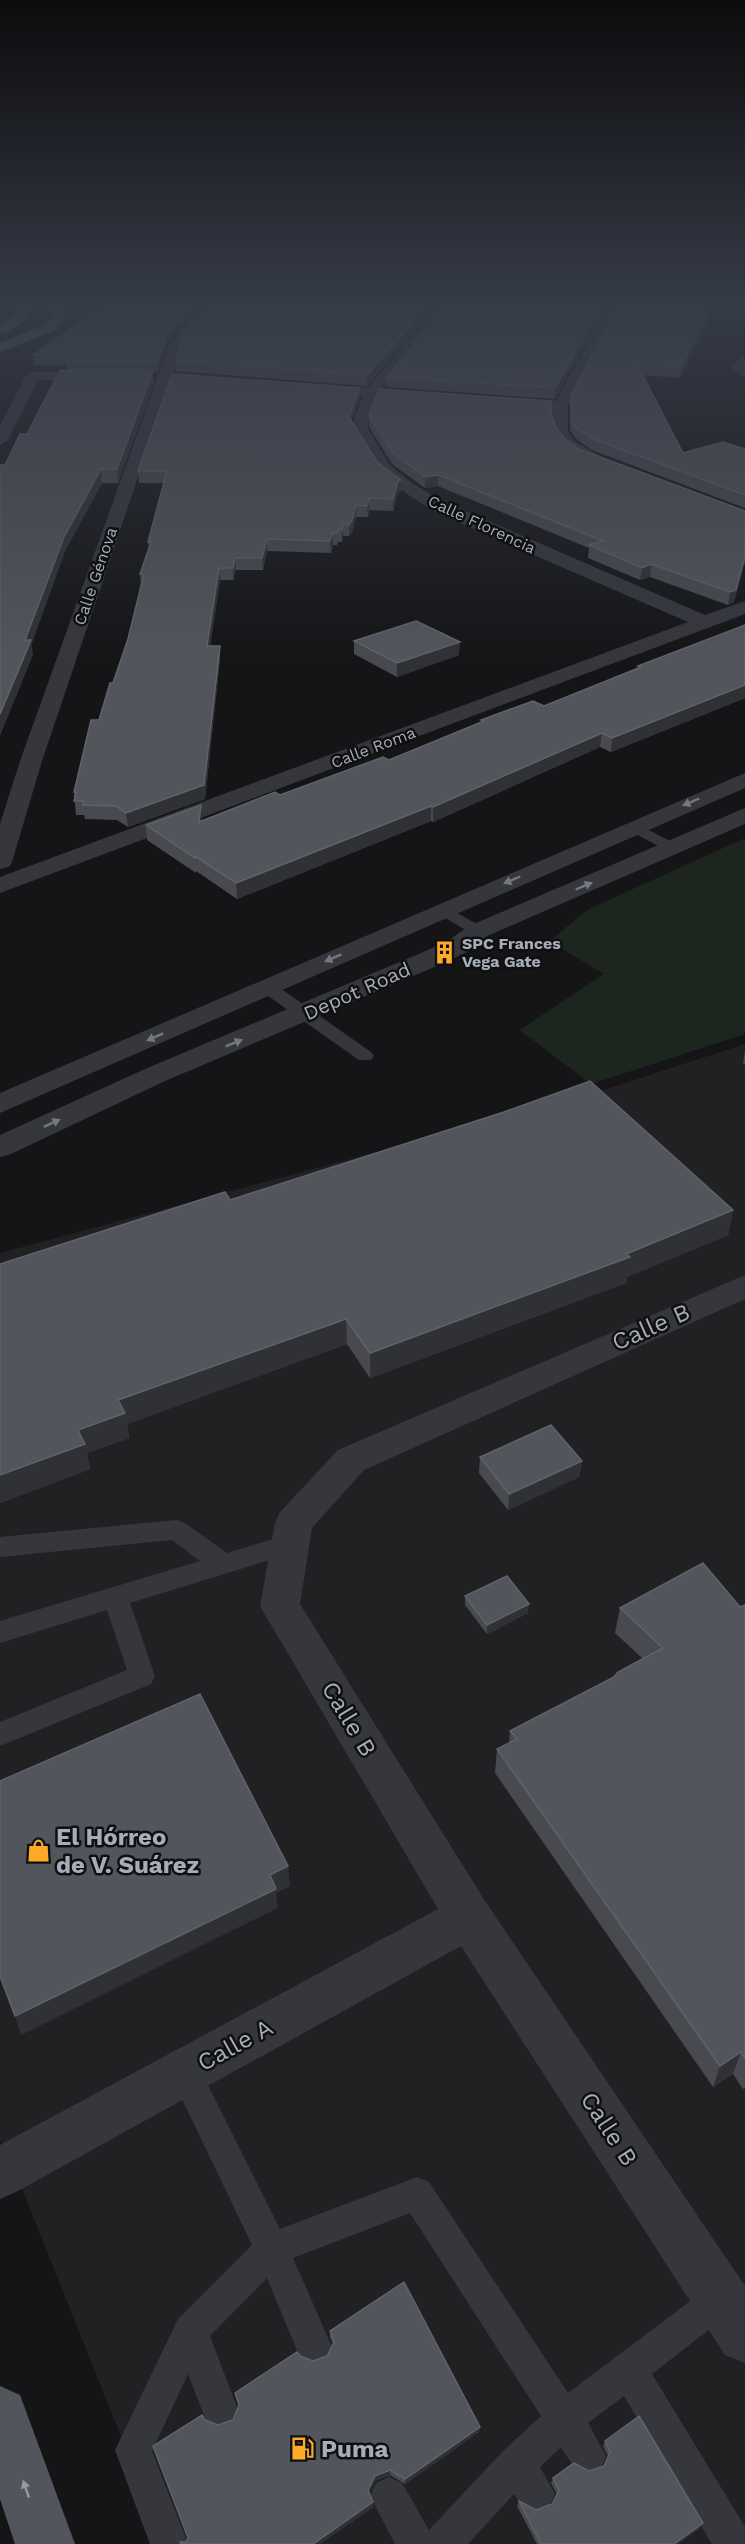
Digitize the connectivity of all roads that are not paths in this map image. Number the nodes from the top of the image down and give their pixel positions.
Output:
1 (9, 422) edge
2 (149, 422) edge
3 (361, 422) edge
4 (560, 422) edge
5 (0, 440) edge
6 (617, 467) edge
7 (745, 607) edge
8 (705, 622) junction
9 (745, 780) edge
10 (745, 815) edge
11 (633, 827) junction
12 (673, 848) junction
13 (0, 862) edge
14 (0, 886) edge
15 (443, 910) junction
16 (478, 932) junction
17 (267, 987) junction
18 (305, 1014) junction
19 (365, 1056) dead end
20 (0, 1104) edge
21 (0, 1147) edge
22 (745, 1286) edge
23 (290, 1544) junction
24 (0, 1547) edge
25 (223, 1564) junction
26 (115, 1597) junction
27 (0, 1632) edge
28 (0, 1734) edge
29 (469, 1917) junction
30 (185, 2072) junction
31 (0, 2173) edge
32 (272, 2248) junction
33 (721, 2299) junction
34 (190, 2331) junction
35 (745, 2335) edge
36 (314, 2348) dead end
37 (628, 2369) junction
38 (220, 2410) dead end
39 (0, 2415) edge
40 (565, 2418) junction
41 (588, 2456) dead end
42 (516, 2464) junction
43 (536, 2494) dead end
44 (388, 2496) dead end
45 (45, 2544) edge
46 (169, 2544) edge
47 (416, 2544) edge
48 (442, 2544) edge
49 (734, 2544) edge

1 - 5 street
2 - 13 street, Calle Génova
3 - 8 street, Calle Florencia
4 - 6 street
7 - 8 street, Calle Roma
8 - 14 street, Calle Roma
9 -> 11 street, Depot Road
10 - 12 street, Depot Road
11 - 12 lane
11 -> 15 street, Depot Road
16 -> 12 street, Depot Road
15 - 16 lane
15 -> 17 street, Depot Road
16 - 18 street, Depot Road
17 - 18 lane
17 -> 20 street, Depot Road
18 - 19 lane
21 -> 18 street, Depot Road
22 - 23 street, Calle B
23 - 25 lane
23 - 29 street, Calle B
24 - 25 lane
25 - 26 lane
26 - 27 lane
26 - 28 lane
29 - 30 street, Calle A
29 - 33 street, Calle B
30 - 31 street, Calle A
30 - 32 lane
32 - 34 lane
32 - 36 lane
32 - 40 lane
33 - 35 street, Calle B
33 - 37 lane
34 - 38 lane
34 - 46 lane
37 - 40 lane
37 - 49 lane
45 -> 39 main road
40 - 41 lane
40 - 42 lane
42 - 43 lane
42 - 48 lane
44 - 47 lane

